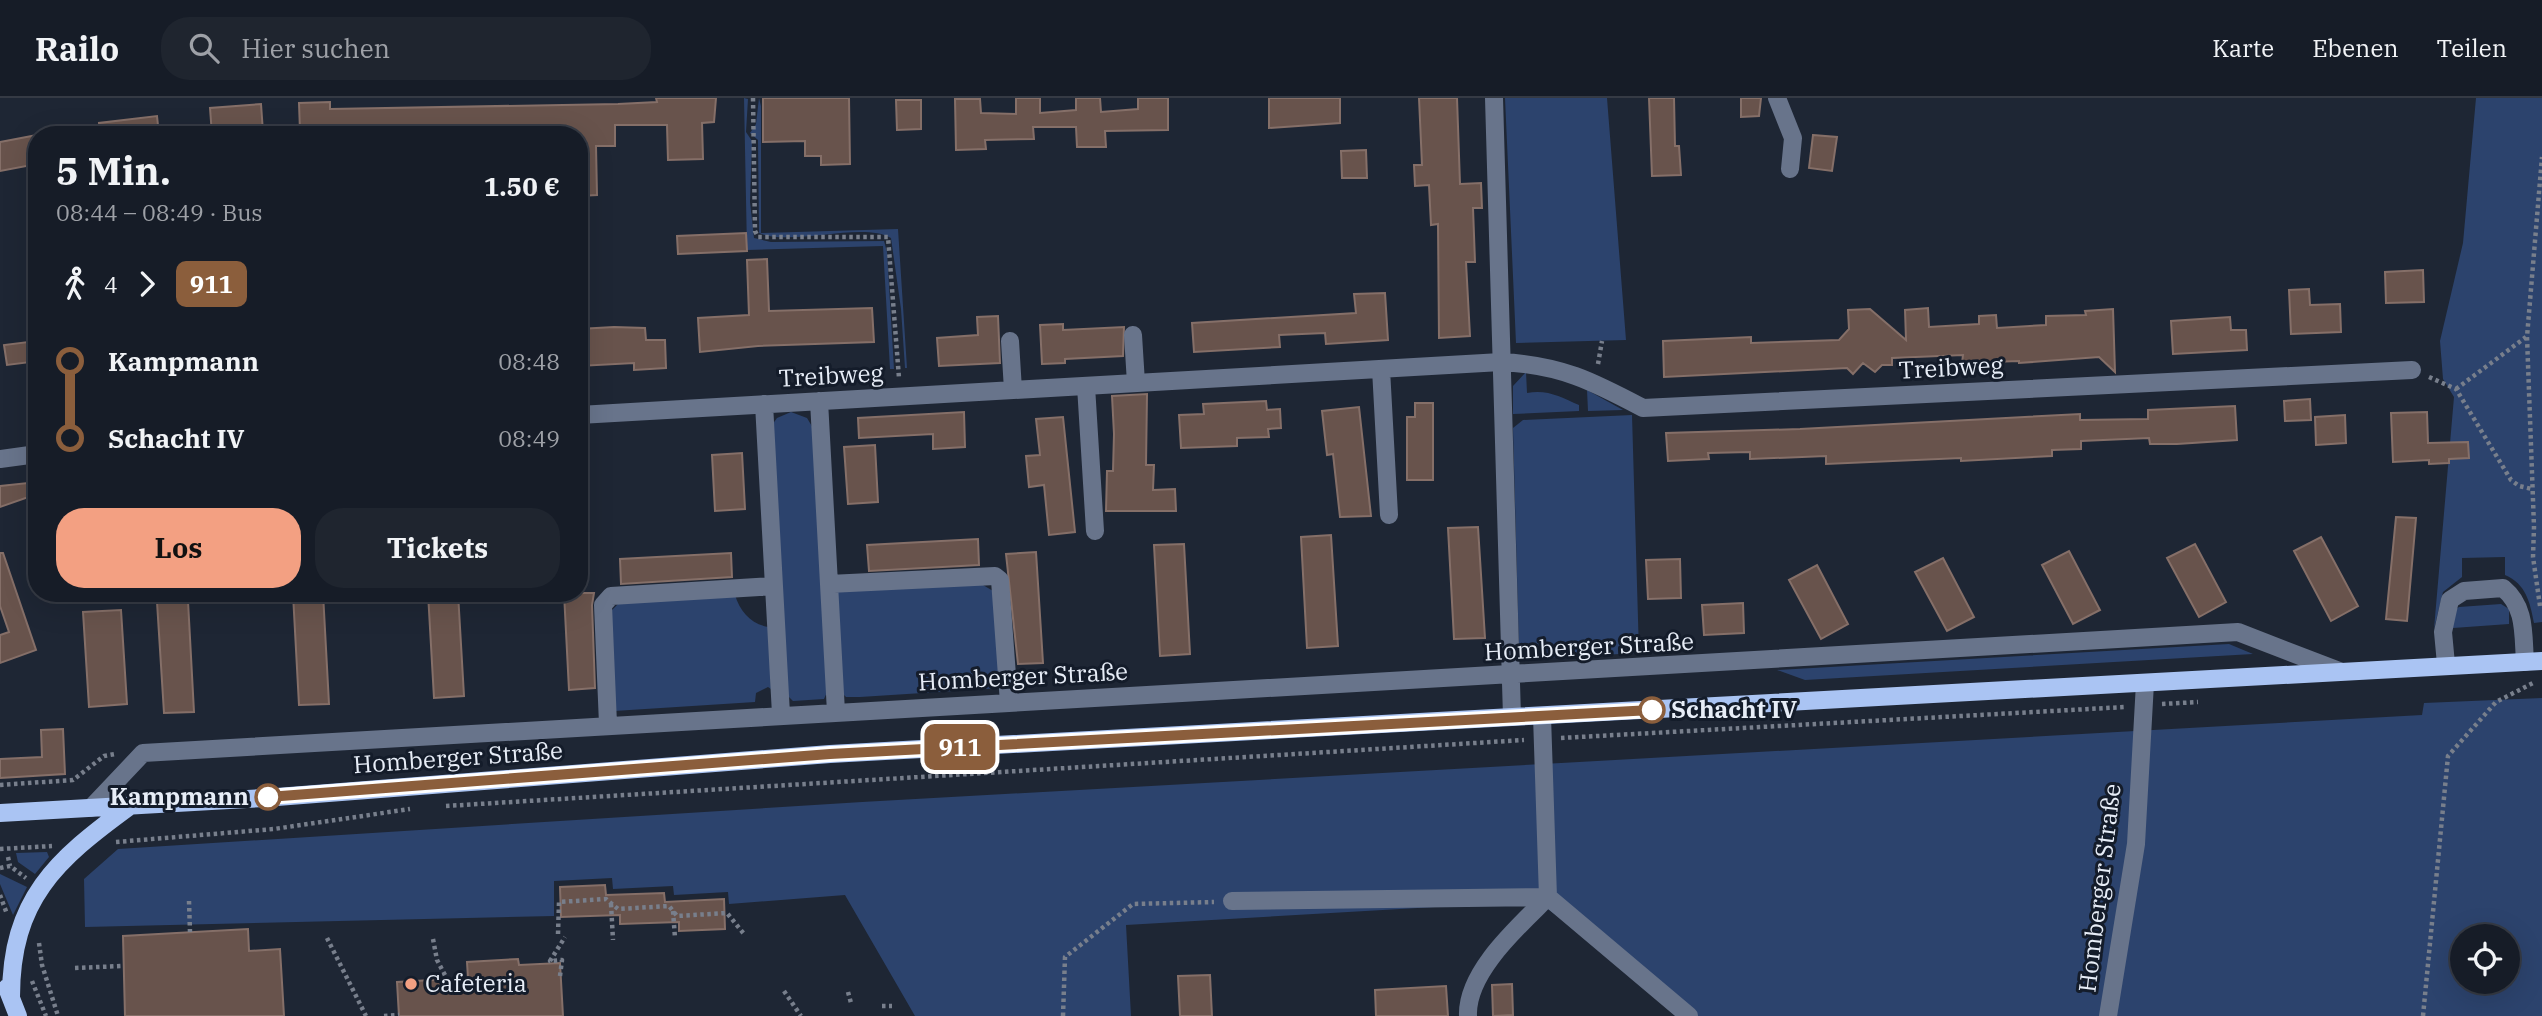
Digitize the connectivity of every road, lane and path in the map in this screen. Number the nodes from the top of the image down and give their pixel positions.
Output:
1 (753, 98) edge
2 (1494, 98) edge
3 (1777, 98) edge
4 (2542, 157) edge
5 (1790, 169) dead end
6 (1133, 335) dead end
7 (2527, 337) junction
8 (1010, 341) dead end
9 (1502, 362) junction
10 (1381, 369) junction
11 (2412, 370) joint
12 (1136, 383) junction
13 (1086, 386) junction
14 (2456, 388) junction
15 (1013, 390) junction
16 (900, 396) junction
17 (819, 401) junction
18 (764, 404) junction
19 (588, 414) edge
20 (28, 455) edge
21 (0, 459) edge
22 (2532, 489) junction
23 (1389, 515) dead end
24 (1094, 531) dead end
25 (829, 584) junction
26 (774, 586) junction
27 (2542, 617) edge
28 (2533, 661) edge
29 (2446, 664) junction
30 (2339, 671) junction
31 (1510, 677) junction
32 (2542, 678) edge
33 (2144, 683) junction
34 (2211, 701) dead end
35 (1009, 703) junction
36 (2143, 706) junction
37 (836, 712) junction
38 (781, 714) junction
39 (1542, 716) junction
40 (1511, 718) junction
41 (608, 724) junction
42 (1543, 739) junction
43 (143, 753) junction
44 (0, 785) edge
45 (130, 806) junction
46 (435, 807) dead end
47 (91, 808) junction
48 (422, 808) dead end
49 (0, 813) edge
50 (108, 844) dead end
51 (8, 856) dead end
52 (10, 866) junction
53 (0, 868) edge
54 (30, 880) dead end
55 (1548, 897) junction
56 (189, 901) dead end
57 (1233, 901) joint
58 (611, 904) junction
59 (673, 910) junction
60 (37, 931) dead end
61 (191, 932) dead end
62 (558, 934) dead end
63 (744, 934) dead end
64 (565, 937) dead end
65 (327, 938) dead end
66 (675, 938) dead end
67 (433, 939) dead end
68 (613, 940) dead end
69 (122, 966) dead end
70 (0, 968) edge
71 (75, 968) dead end
72 (560, 976) dead end
73 (447, 979) dead end
74 (784, 991) dead end
75 (848, 992) dead end
76 (10, 997) junction
77 (851, 1003) dead end
78 (882, 1006) dead end
79 (892, 1006) dead end
80 (399, 1015) edge
81 (18, 1016) edge
82 (58, 1016) edge
83 (366, 1016) edge
84 (384, 1016) edge
85 (801, 1016) edge
86 (1063, 1016) edge
87 (1468, 1016) edge
88 (1689, 1016) edge
89 (2108, 1016) edge
90 (2423, 1016) edge

1 - 16 path
2 - 9 street
3 - 5 street
4 - 7 path
6 - 12 street
7 - 14 path
7 - 22 path
8 - 15 street
9 - 10 street, Treibweg
9 - 11 street, Treibweg
9 - 31 street
10 - 12 street, Treibweg
10 - 23 street
11 - 14 path
12 - 13 street, Treibweg
13 - 15 street, Treibweg
13 - 24 street
14 - 22 path
15 - 16 street, Treibweg
16 - 17 street, Treibweg
17 - 18 street, Treibweg
17 - 25 street
18 - 19 street, Treibweg
18 - 26 street
20 - 21 street
22 - 27 path
25 - 35 street
25 - 37 street
26 - 38 street
26 - 41 street
28 - 29 main road, Homberger Straße
28 - 29 street
29 - 30 main road, Homberger Straße
30 - 31 street, Homberger Straße
30 - 33 main road, Homberger Straße
31 - 35 street, Homberger Straße
31 - 40 street
32 - 90 path
33 - 36 street, Homberger Straße
33 - 39 main road, Homberger Straße
34 - 36 path
35 - 37 street, Homberger Straße
36 - 42 path
36 - 89 street, Homberger Straße
37 - 38 street, Homberger Straße
38 - 41 street, Homberger Straße
39 - 40 main road, Homberger Straße
39 - 42 street
40 - 45 main road, Homberger Straße
41 - 43 street, Homberger Straße
42 - 46 path
42 - 55 street
43 - 44 path
43 - 47 street
45 - 47 main road, Homberger Straße
45 - 76 main road
47 - 49 main road, Homberger Straße
48 - 50 path
51 - 52 path
52 - 53 path
52 - 54 path
55 - 57 street
55 - 87 street
55 - 88 street
56 - 61 path
57 - 86 path
58 - 59 path
58 - 62 path
58 - 68 path
59 - 63 path
59 - 66 path
60 - 82 path
64 - 72 path
65 - 83 path
67 - 73 path
69 - 71 path
70 - 76 main road
74 - 85 path
75 - 77 path
76 - 81 main road
78 - 79 path
80 - 84 path

